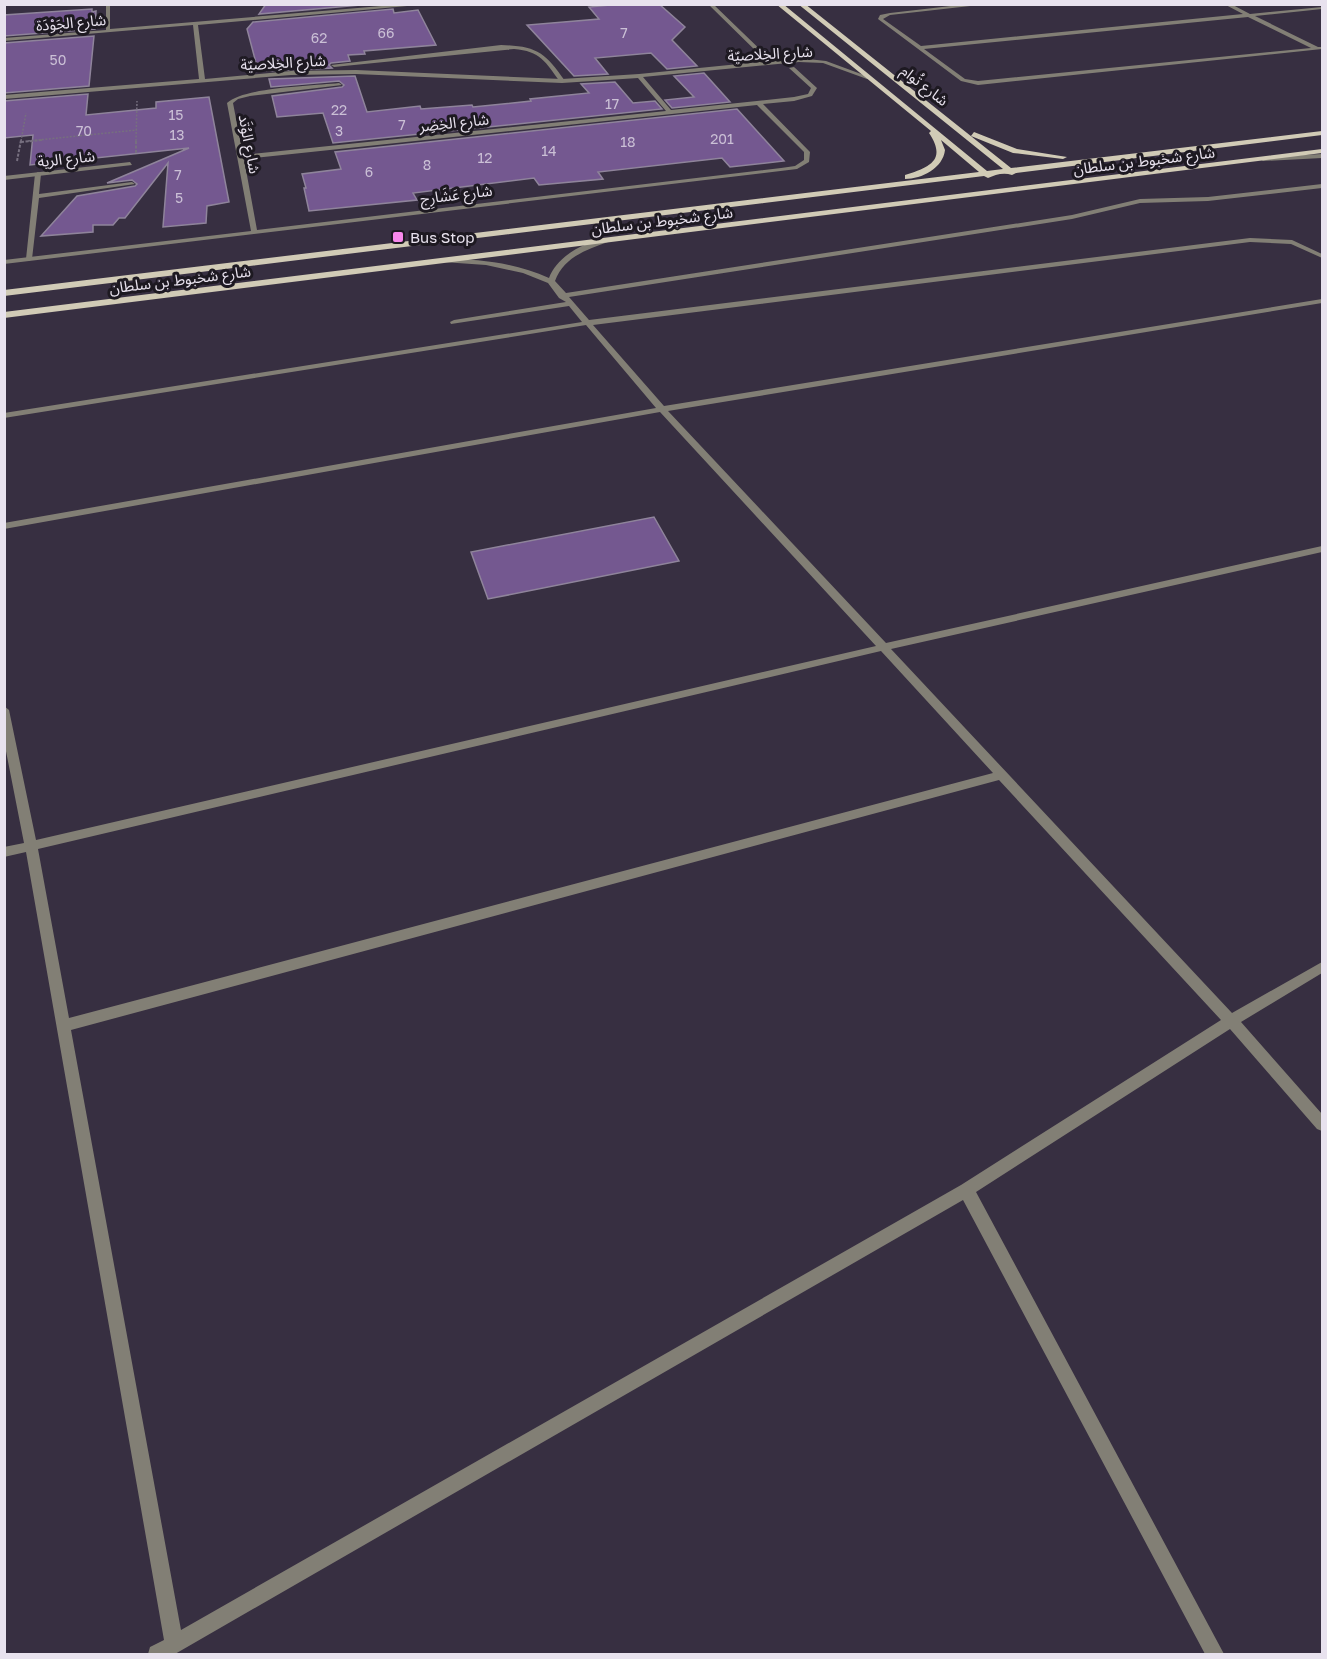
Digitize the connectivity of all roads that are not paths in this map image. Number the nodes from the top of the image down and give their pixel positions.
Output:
1 (108, 4) edge
2 (427, 4) edge
3 (710, 4) edge
4 (779, 4) edge
5 (801, 4) edge
6 (986, 4) edge
7 (1226, 4) edge
8 (969, 5) edge
9 (1323, 8) edge
10 (1249, 16) junction
11 (195, 24) junction
12 (108, 31) junction
13 (4, 40) edge
14 (920, 48) junction
15 (1319, 48) edge
16 (770, 62) junction
17 (334, 65) dead end
18 (792, 68) dead end
19 (639, 76) junction
20 (868, 78) junction
21 (202, 79) junction
22 (562, 81) junction
23 (339, 85) dead end
24 (4, 97) edge
25 (759, 103) junction
26 (670, 112) junction
27 (924, 122) junction
28 (954, 125) junction
29 (1323, 133) edge
30 (1244, 143) junction
31 (984, 149) junction
32 (1323, 151) edge
33 (1323, 156) edge
34 (241, 157) junction
35 (1116, 158) junction
36 (1263, 159) junction
37 (130, 164) dead end
38 (1009, 170) junction
39 (39, 174) junction
40 (985, 174) junction
41 (4, 178) edge
42 (1020, 178) junction
43 (995, 183) junction
44 (132, 184) dead end
45 (1323, 186) edge
46 (1032, 188) junction
47 (859, 189) junction
48 (1004, 191) junction
49 (36, 196) junction
50 (747, 223) junction
51 (254, 231) junction
52 (606, 241) junction
53 (1323, 256) edge
54 (29, 259) junction
55 (446, 261) junction
56 (4, 262) edge
57 (551, 281) junction
58 (4, 293) edge
59 (566, 300) junction
60 (1323, 301) edge
61 (4, 315) edge
62 (454, 321) dead end
63 (586, 324) junction
64 (662, 410) junction
65 (4, 416) edge
66 (4, 526) edge
67 (1323, 549) edge
68 (885, 647) junction
69 (4, 710) edge
70 (1001, 775) junction
71 (31, 846) junction
72 (4, 852) edge
73 (1323, 967) edge
74 (1231, 1021) junction
75 (62, 1026) junction
76 (1323, 1124) edge
77 (966, 1190) junction
78 (174, 1644) junction
79 (157, 1654) edge
80 (1215, 1654) edge

1 - 12 street
2 - 11 street, شارع الجَوْدَة
3 - 16 street
4 - 20 main road, شارع تُوام
5 - 28 main road, شارع تُوام
6 - 8 street
7 - 10 street
8 - 14 street
9 - 10 street
10 - 14 street
10 - 15 street
11 - 12 street, شارع الجَوْدَة
11 - 21 street
12 - 13 street, شارع الجَوْدَة
14 - 15 street
16 - 19 street, شارع الخِلاصيّة
16 - 20 street, شارع الخِلاصيّة
17 - 22 street, شارع الخِلاصيّة
18 - 25 street, شارع الخِضِر
19 - 22 street, شارع الخِلاصيّة
19 - 26 street
20 - 27 main road, شارع تُوام
21 - 22 street, شارع الخِلاصيّة
21 - 24 street, شارع الخِلاصيّة
23 - 34 street, شارع الوُتَد
25 - 26 street, شارع الخِضِر
25 - 51 street, شارع عَشَارِج
26 - 34 street, شارع الخِضِر
27 - 31 main road
27 - 40 main road, شارع تُوام
27 - 47 main road
28 - 31 main road, شارع تُوام
28 - 35 main road
29 - 30 main road, شارع شخبوط بن سلطان
30 - 35 main road, شارع شخبوط بن سلطان
30 - 42 main road
31 - 38 main road, شارع تُوام
32 - 36 main road, شارع شخبوط بن سلطان
33 - 36 street
34 - 51 street, شارع الوُتَد
35 - 38 main road, شارع شخبوط بن سلطان
36 - 46 main road, شارع شخبوط بن سلطان
37 - 39 street, شارع الرية
38 - 40 main road, شارع شخبوط بن سلطان
38 - 42 main road, شارع تُوام
38 - 43 main road
39 - 41 street, شارع الرية
39 - 49 street
40 - 43 main road, شارع تُوام
40 - 47 main road, شارع شخبوط بن سلطان
42 - 46 main road, شارع تُوام
42 - 48 main road
43 - 48 main road, شارع تُوام
43 - 50 main road
44 - 49 street
45 - 59 street
46 - 48 main road, شارع شخبوط بن سلطان
47 - 58 main road, شارع شخبوط بن سلطان
48 - 50 main road, شارع شخبوط بن سلطان
49 - 54 street
50 - 52 main road, شارع شخبوط بن سلطان
51 - 54 street, شارع عَشَارِج
52 - 55 main road, شارع شخبوط بن سلطان
52 - 57 street
53 - 63 street
54 - 56 street, شارع عَشَارِج
55 - 57 street
55 - 61 main road, شارع شخبوط بن سلطان
57 - 59 street
59 - 62 street
59 - 63 street
60 - 64 street
63 - 64 street
63 - 65 street
64 - 66 street
64 - 68 street
67 - 68 street
68 - 70 street
68 - 71 street
69 - 71 street
70 - 74 street
70 - 75 street
71 - 72 street
71 - 75 street
73 - 74 street
74 - 76 street
74 - 77 street
75 - 78 street
77 - 78 street
77 - 80 street
78 - 79 street

